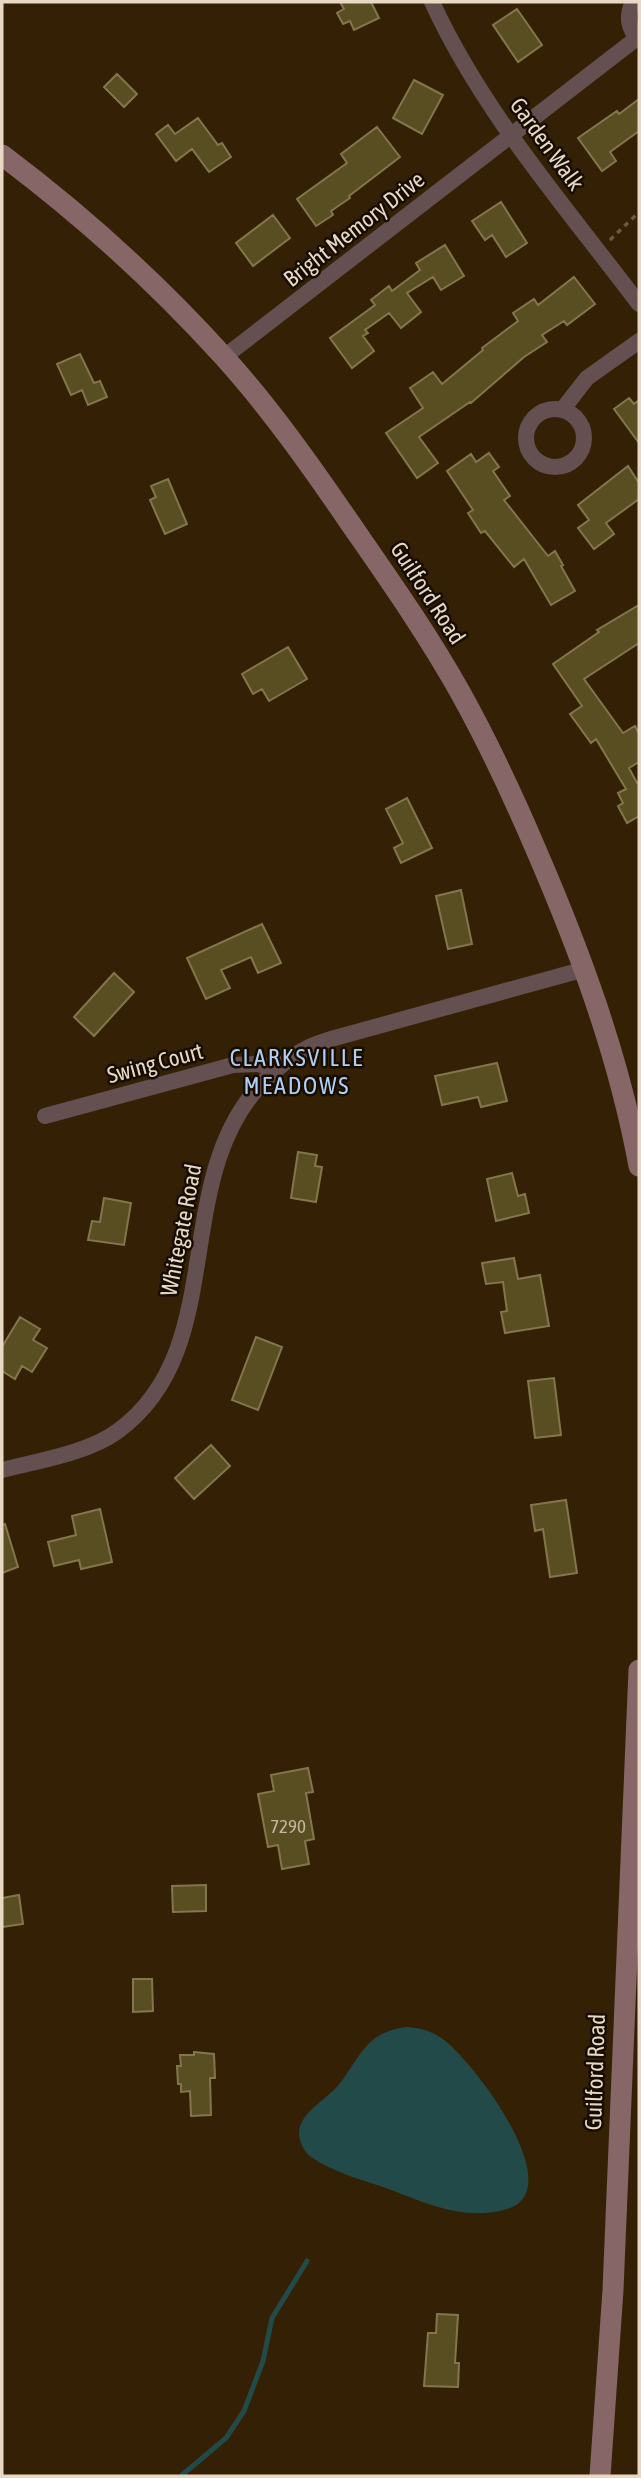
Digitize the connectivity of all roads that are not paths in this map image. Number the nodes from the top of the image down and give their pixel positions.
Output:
1 (432, 2) edge
2 (633, 2) edge
3 (638, 39) edge
4 (511, 136) junction
5 (2, 155) edge
6 (639, 304) edge
7 (639, 341) edge
8 (225, 357) junction
9 (562, 410) dead end
10 (584, 969) junction
11 (277, 1068) junction
12 (45, 1116) dead end
13 (639, 1166) edge
14 (2, 1470) edge
15 (639, 1670) edge
16 (600, 2476) edge

1 - 4 street, Garden Walk
2 - 3 street
3 - 4 street, Bright Memory Drive
4 - 6 street, Garden Walk
4 - 8 street, Bright Memory Drive
5 - 8 main road, Guilford Road
7 - 9 street
8 - 10 main road, Guilford Road
10 - 11 street, Whitegate Road
10 - 13 main road, Guilford Road
11 - 12 street, Swing Court
11 - 14 street, Whitegate Road
15 - 16 main road, Guilford Road

